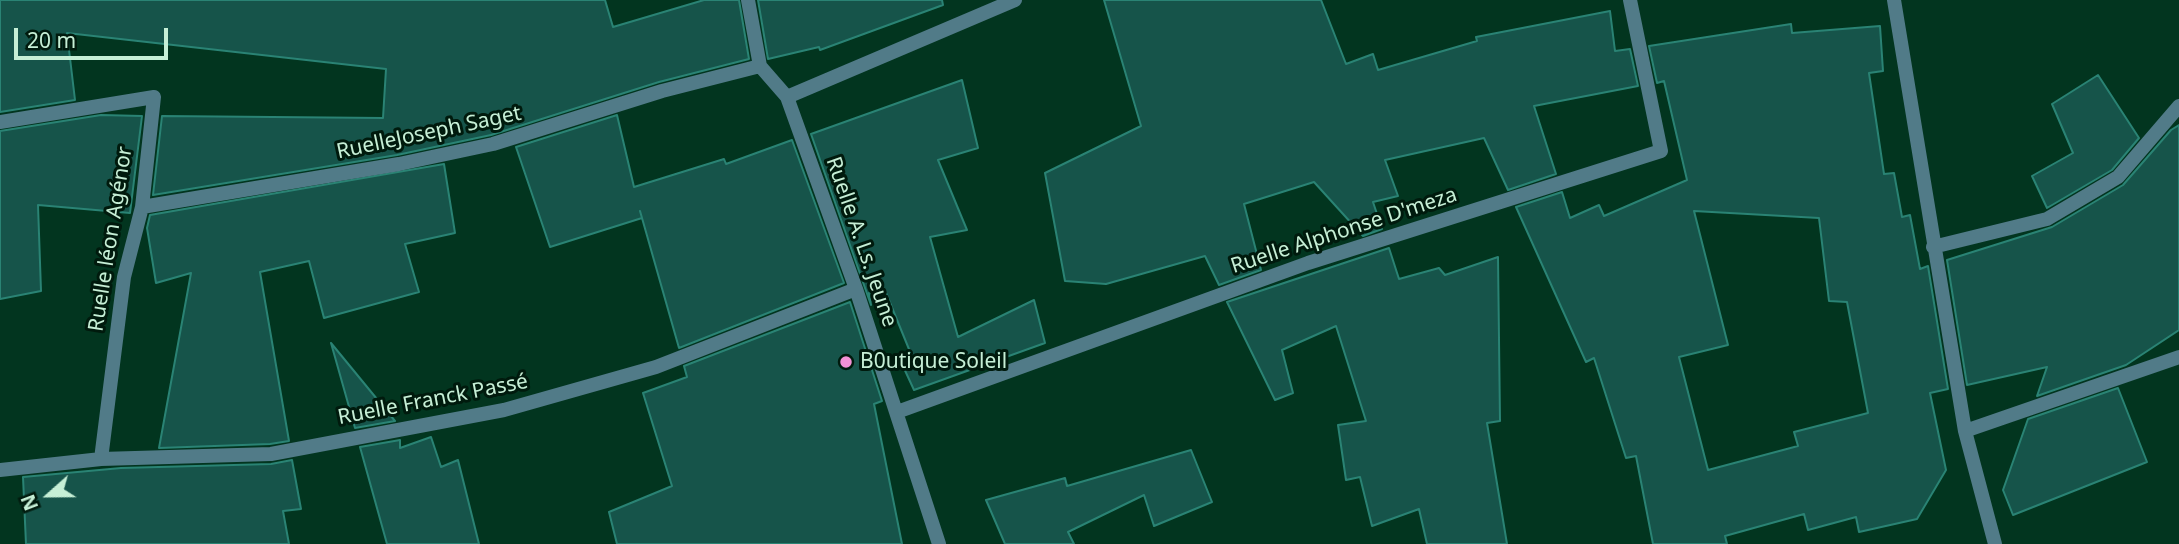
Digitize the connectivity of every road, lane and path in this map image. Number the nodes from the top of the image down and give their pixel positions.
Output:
1 (748, 0) edge
2 (1015, 0) edge
3 (1630, 0) edge
4 (1894, 0) edge
5 (760, 66) junction
6 (787, 97) junction
7 (2179, 106) edge
8 (0, 122) edge
9 (142, 207) junction
10 (1933, 247) junction
11 (856, 289) junction
12 (2179, 357) edge
13 (897, 412) junction
14 (1965, 431) junction
15 (101, 459) junction
16 (0, 470) edge
17 (939, 544) edge
18 (1995, 544) edge

1 - 5 street
2 - 6 street
3 - 13 street, Ruelle Alphonse D'meza
4 - 10 street
5 - 6 street, Ruelle A. Ls. Jeune
5 - 9 street, RuelleJoseph Saget
6 - 11 street, Ruelle A. Ls. Jeune
7 - 10 street
8 - 9 street, Ruelle léon Agénor
9 - 15 street, Ruelle léon Agénor
10 - 14 street
11 - 13 street, Ruelle A. Ls. Jeune
11 - 15 street, Ruelle Franck Passé
12 - 14 street
13 - 17 street, Ruelle A. Ls. Jeune
14 - 18 street
15 - 16 street, Ruelle Franck Passé

